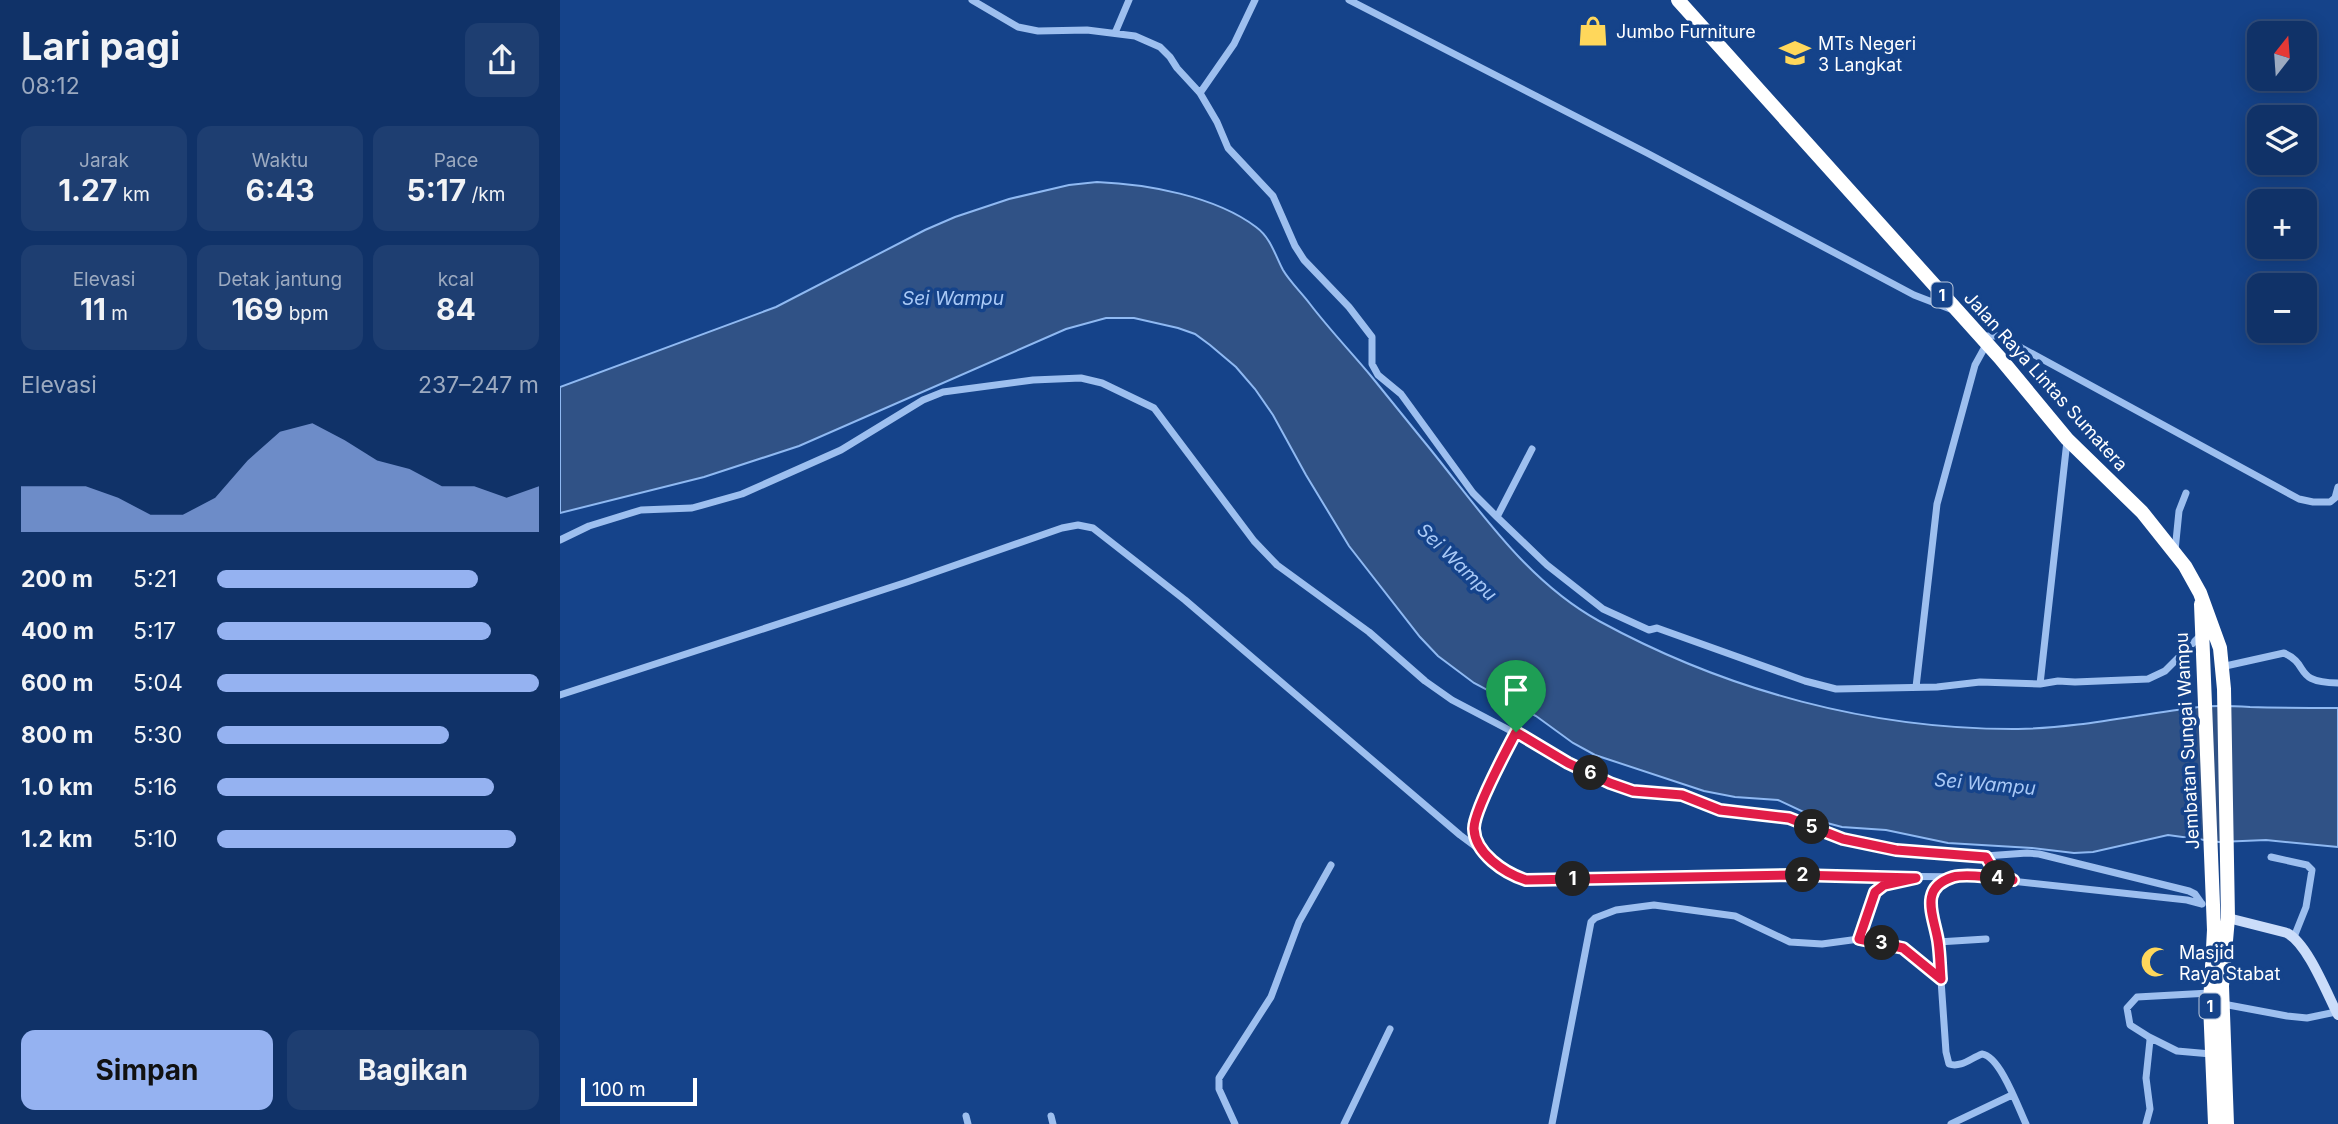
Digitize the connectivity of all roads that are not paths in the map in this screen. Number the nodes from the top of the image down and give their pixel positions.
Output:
1 (972, 0) edge
2 (1129, 0) edge
3 (1255, 0) edge
4 (1349, 0) edge
5 (1678, 0) edge
6 (1115, 33) junction
7 (1200, 93) junction
8 (1957, 312) junction
9 (1983, 341) junction
10 (2067, 439) junction
11 (1532, 449) dead end
12 (2338, 487) edge
13 (2186, 493) dead end
14 (1497, 517) junction
15 (560, 540) edge
16 (2175, 551) junction
17 (2207, 630) junction
18 (2221, 667) junction
19 (2338, 683) edge
20 (2040, 684) junction
21 (1916, 687) junction
22 (2224, 689) joint
23 (560, 695) edge
24 (1516, 732) junction
25 (1480, 850) junction
26 (1986, 857) junction
27 (2271, 857) dead end
28 (1331, 865) dead end
29 (1951, 877) junction
30 (1916, 878) junction
31 (2013, 880) junction
32 (2220, 888) junction
33 (2207, 906) junction
34 (2228, 918) junction
35 (2294, 937) junction
36 (1859, 939) junction
37 (1986, 939) dead end
38 (1938, 942) junction
39 (1941, 979) junction
40 (2214, 1000) junction
41 (2337, 1014) edge
42 (1390, 1029) dead end
43 (2149, 1037) junction
44 (2211, 1054) junction
45 (2012, 1096) junction
46 (1235, 1124) edge
47 (1344, 1124) edge
48 (1552, 1124) edge
49 (1951, 1124) edge
50 (2026, 1124) edge
51 (2146, 1124) edge
52 (2215, 1124) edge
53 (2227, 1124) edge

1 - 6 street
2 - 6 street
3 - 7 street
4 - 8 street
5 - 8 highway, Jalan Raya Lintas Sumatera / 1
6 - 7 street
7 - 14 street
8 - 9 highway, Jalan Raya Lintas Sumatera / 1
9 - 10 highway, Jalan Raya Lintas Sumatera / 1
9 - 12 street
9 - 21 street
10 - 16 highway, Jalan Raya Lintas Sumatera / 1
10 - 20 street
11 - 14 street
13 - 16 street
14 - 21 street
15 - 24 street
16 - 17 highway, Jalan Raya Lintas Sumatera / 1
17 - 18 highway, Jalan Raya Lintas Sumatera / 1
17 - 20 street
17 - 32 highway, Jembatan Sungai Wampu / 1
18 - 19 street
18 - 22 highway, Jalan Raya Lintas Sumatera / 1
20 - 21 street
22 - 32 highway, Jembatan Sungai Wampu / 1
23 - 25 street
24 - 25 street
24 - 26 street
25 - 30 street
26 - 31 street
26 - 33 street
27 - 35 street
28 - 46 street
29 - 30 street
29 - 31 street
29 - 38 street
30 - 36 street
31 - 33 street
32 - 33 highway, 1
32 - 34 highway, 1
33 - 40 highway, 1
34 - 35 street
34 - 40 highway, 1
35 - 41 street
36 - 39 street
36 - 48 street
37 - 38 street
38 - 39 street
39 - 45 street
40 - 41 street
40 - 43 street
40 - 44 highway, 1
40 - 53 highway, 1
42 - 47 street
43 - 44 street
43 - 51 street
44 - 52 highway, 1
45 - 49 street
45 - 50 street

